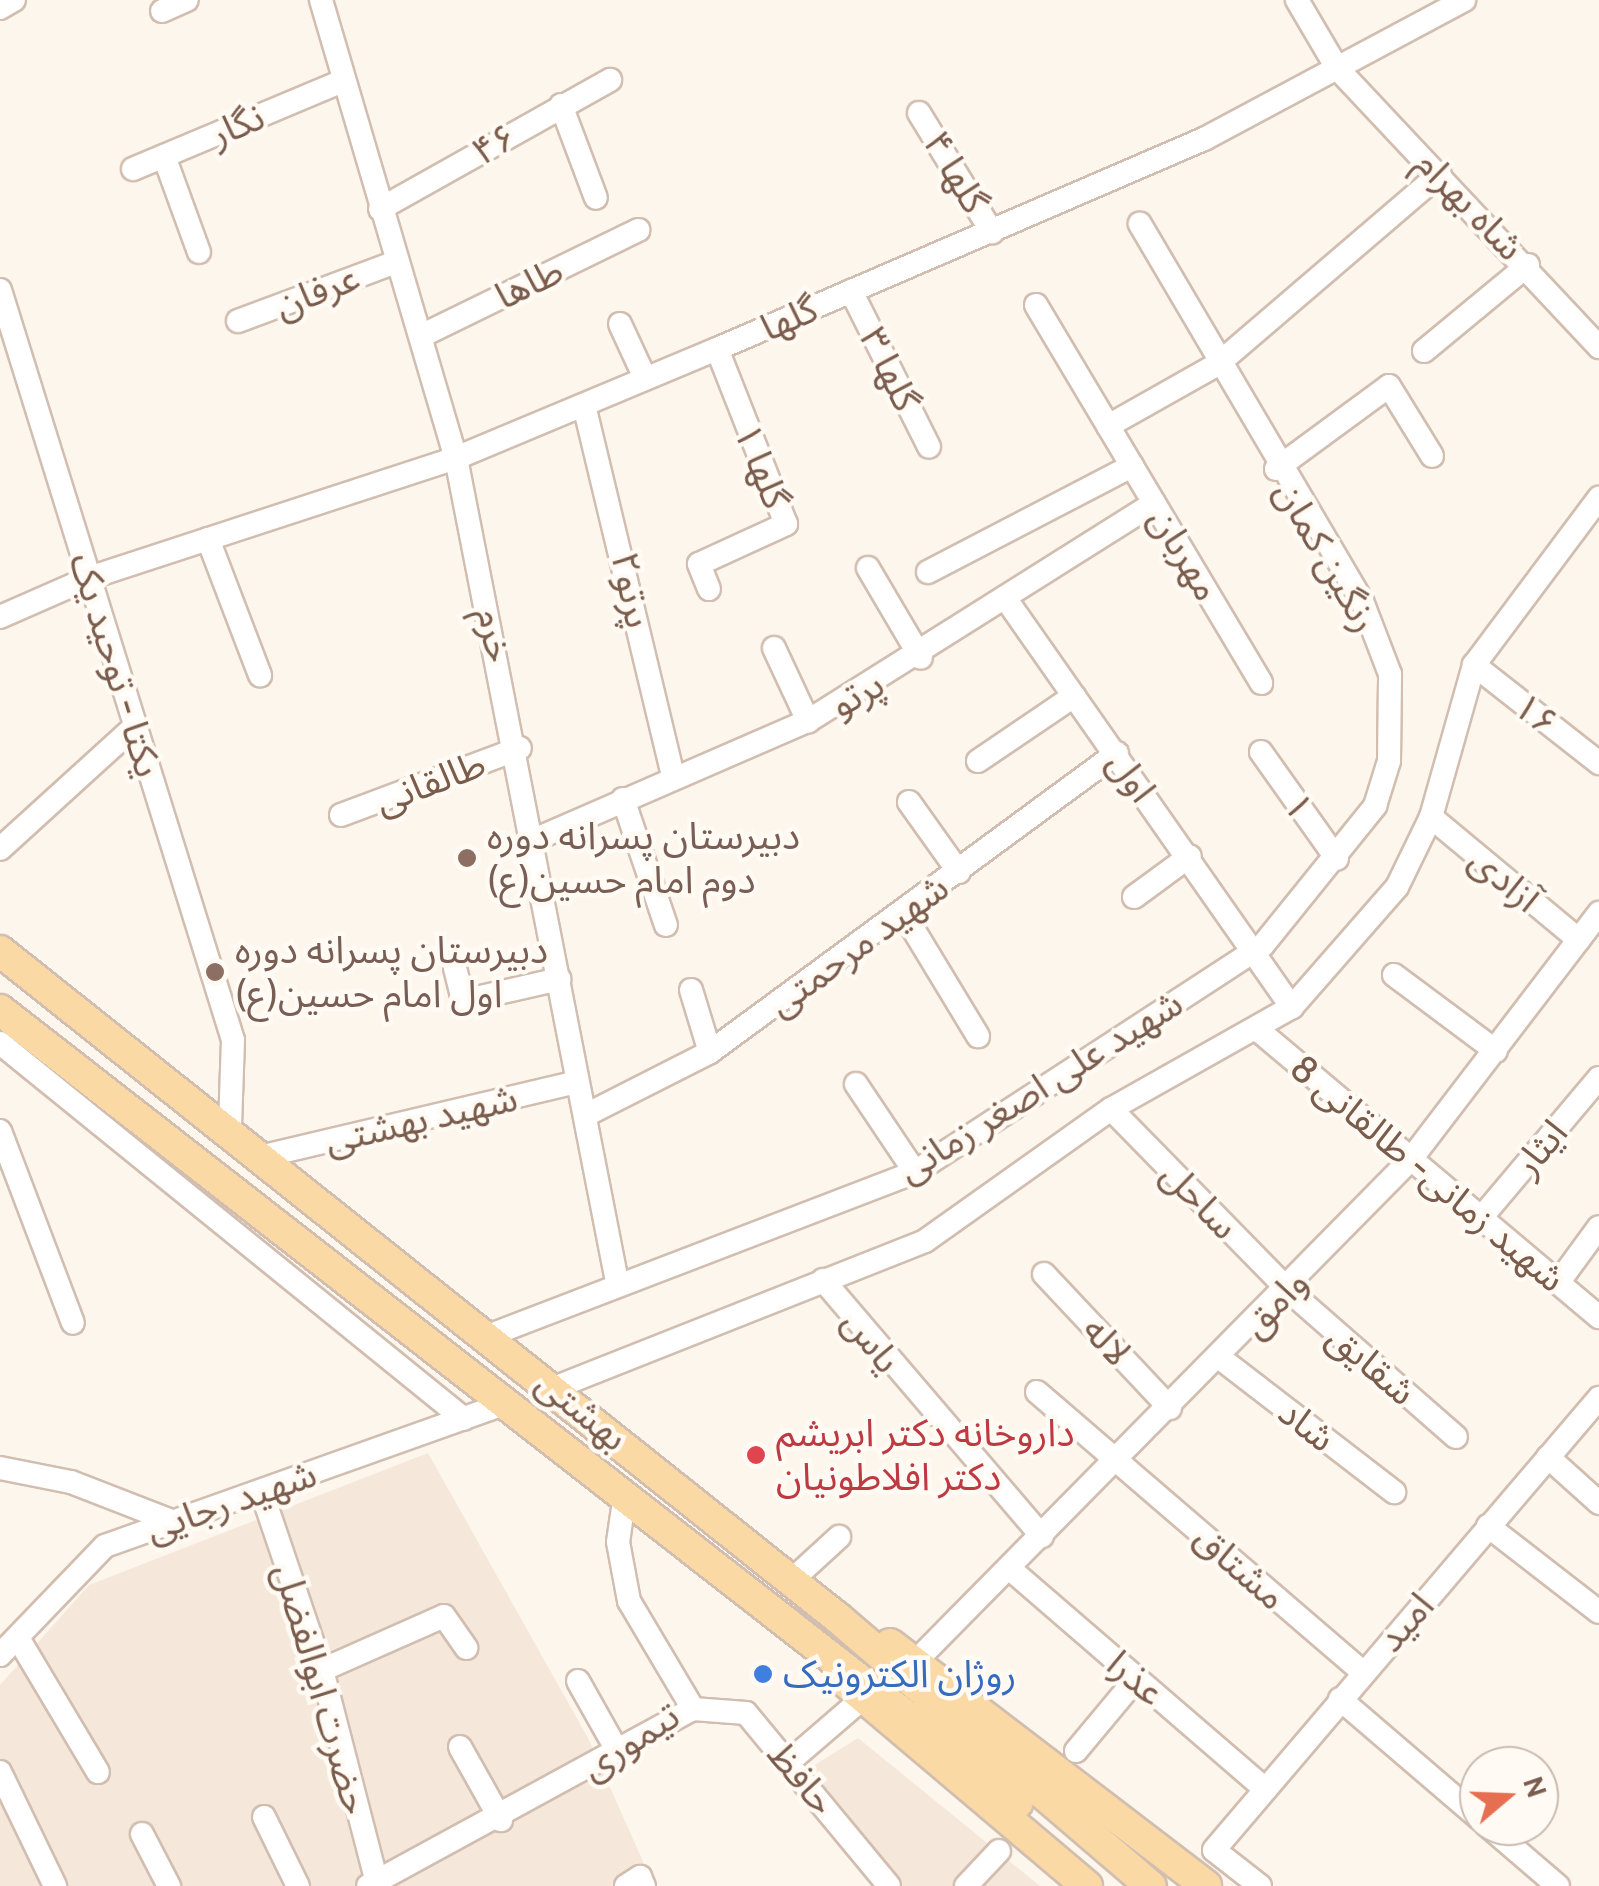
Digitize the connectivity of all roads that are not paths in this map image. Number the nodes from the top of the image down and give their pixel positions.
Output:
1 (14, 0) edge
2 (187, 0) edge
3 (321, 0) edge
4 (1297, 0) edge
5 (1464, 0) edge
6 (0, 8) edge
7 (162, 11) dead end
8 (1337, 68) junction
9 (610, 80) dead end
10 (342, 81) junction
11 (561, 105) junction
12 (920, 113) dead end
13 (164, 156) junction
14 (133, 169) dead end
15 (1440, 174) junction
16 (596, 198) dead end
17 (380, 210) junction
18 (1140, 224) dead end
19 (638, 230) dead end
20 (992, 232) junction
21 (199, 252) dead end
22 (396, 262) junction
23 (1528, 265) junction
24 (0, 290) edge
25 (851, 291) junction
26 (1036, 306) dead end
27 (238, 321) dead end
28 (620, 324) dead end
29 (421, 336) junction
30 (1599, 347) edge
31 (717, 350) junction
32 (1424, 351) dead end
33 (1218, 364) junction
34 (645, 378) junction
35 (584, 404) junction
36 (1108, 426) junction
37 (929, 447) dead end
38 (1432, 456) dead end
39 (456, 458) junction
40 (1132, 466) junction
41 (1276, 469) junction
42 (1599, 498) edge
43 (1154, 503) junction
44 (208, 539) junction
45 (868, 568) dead end
46 (928, 572) dead end
47 (89, 578) junction
48 (709, 588) dead end
49 (1008, 602) junction
50 (0, 617) edge
51 (774, 648) dead end
52 (920, 658) junction
53 (1474, 665) junction
54 (260, 674) dead end
55 (1261, 683) dead end
56 (1074, 696) junction
57 (808, 721) junction
58 (135, 726) junction
59 (520, 748) junction
60 (1261, 752) dead end
61 (1117, 754) junction
62 (978, 761) dead end
63 (1389, 761) joint
64 (1599, 763) edge
65 (672, 777) junction
66 (624, 799) junction
67 (910, 802) dead end
68 (341, 815) dead end
69 (1431, 817) junction
70 (536, 838) junction
71 (0, 850) edge
72 (1190, 856) junction
73 (1337, 859) junction
74 (959, 872) junction
75 (1134, 897) dead end
76 (1599, 912) edge
77 (904, 914) junction
78 (666, 925) dead end
79 (1579, 940) junction
80 (0, 951) edge
81 (1255, 951) junction
82 (455, 968) dead end
83 (1394, 975) dead end
84 (560, 979) junction
85 (691, 990) dead end
86 (1292, 1006) junction
87 (0, 1010) edge
88 (1258, 1030) junction
89 (978, 1036) dead end
90 (0, 1043) edge
91 (1496, 1051) junction
92 (710, 1052) junction
93 (1599, 1078) edge
94 (577, 1082) junction
95 (856, 1084) dead end
96 (1111, 1109) junction
97 (586, 1115) junction
98 (230, 1126) junction
99 (0, 1131) edge
100 (264, 1156) junction
101 (1411, 1159) junction
102 (915, 1172) junction
103 (1481, 1218) junction
104 (1599, 1227) edge
105 (1044, 1274) dead end
106 (823, 1280) junction
107 (618, 1282) junction
108 (1558, 1283) junction
109 (1288, 1290) junction
110 (1599, 1317) edge
111 (73, 1323) dead end
112 (488, 1336) junction
113 (1220, 1358) junction
114 (554, 1388) junction
115 (1037, 1392) dead end
116 (1599, 1398) edge
117 (501, 1405) junction
118 (1170, 1408) junction
119 (464, 1419) junction
120 (1456, 1437) dead end
121 (1548, 1457) junction
122 (1117, 1461) junction
123 (0, 1468) edge
124 (1394, 1492) dead end
125 (262, 1493) junction
126 (624, 1501) junction
127 (1599, 1502) edge
128 (170, 1520) junction
129 (1488, 1526) junction
130 (839, 1536) dead end
131 (1042, 1536) junction
132 (1010, 1568) junction
133 (792, 1580) junction
134 (1599, 1612) edge
135 (838, 1618) junction
136 (9, 1646) edge
137 (466, 1648) dead end
138 (820, 1655) junction
139 (914, 1663) junction
140 (322, 1670) junction
141 (1362, 1672) junction
142 (1136, 1679) junction
143 (578, 1681) dead end
144 (1340, 1699) junction
145 (861, 1700) junction
146 (692, 1710) junction
147 (460, 1746) dead end
148 (1076, 1751) dead end
149 (618, 1752) junction
150 (790, 1760) junction
151 (0, 1772) edge
152 (98, 1772) dead end
153 (1262, 1787) junction
154 (1459, 1801) edge
155 (264, 1817) dead end
156 (501, 1820) junction
157 (142, 1834) dead end
158 (1511, 1846) edge
159 (1000, 1851) dead end
160 (374, 1885) edge
161 (55, 1886) edge
162 (169, 1886) edge
163 (298, 1886) edge
164 (889, 1886) edge
165 (966, 1886) edge
166 (1086, 1886) edge
167 (1120, 1886) edge
168 (1150, 1886) edge
169 (1206, 1886) edge
170 (1260, 1886) edge
171 (1558, 1886) edge

1 - 6 street
2 - 7 street
3 - 10 street, خرم
4 - 8 street, شاه بهرام
5 - 8 street, گلها
8 - 15 street, شاه بهرام
8 - 20 street, گلها
9 - 11 street, ۴۶
10 - 13 street, نگار
10 - 17 street, خرم
11 - 16 street
11 - 17 street, ۴۶
12 - 20 street, گلها ۴
13 - 14 street, نگار
13 - 21 street
15 - 23 street, شاه بهرام
15 - 33 street
17 - 22 street, خرم
18 - 33 street, رنگین کمان
19 - 29 street, طاها
20 - 25 street, گلها
22 - 27 street, عرفان
22 - 29 street, خرم
23 - 30 street, شاه بهرام
23 - 32 street
24 - 47 street, یکتا - توحید یک
25 - 31 street, گلها
25 - 37 street, گلها ۳
26 - 36 street, مهربان
28 - 34 street
29 - 39 street, خرم
31 - 34 street, گلها
31 - 48 street, گلها ۱
33 - 36 street
33 - 41 street, رنگین کمان
34 - 35 street, گلها
35 - 39 street, گلها
35 - 65 street, پرتو۲
36 - 40 street, مهربان
38 - 41 street
39 - 44 street, گلها
39 - 59 street, خرم
40 - 43 street, مهربان
40 - 46 street
41 - 63 street, رنگین کمان
42 - 53 street
43 - 49 street, پرتو
43 - 55 street, مهربان
44 - 47 street, گلها
44 - 54 street
45 - 52 street
47 - 50 street, گلها
47 - 58 street, یکتا - توحید یک
49 - 52 street, پرتو
49 - 56 street, اول
51 - 57 street
52 - 57 street, پرتو
53 - 64 street, ۱۶
53 - 69 street
56 - 61 street, اول
56 - 62 street
57 - 65 street, پرتو
58 - 71 street
58 - 98 street, یکتا - توحید یک
59 - 68 street, طالقانی
59 - 70 street, خرم
60 - 73 street, ۱
61 - 72 street, اول
61 - 74 street, شهید مرحمتی
63 - 73 street, شهید علی اصغر زمانی
65 - 66 street, پرتو
66 - 70 street, پرتو
66 - 78 street
67 - 74 street
69 - 79 street, آزادی
69 - 86 street
70 - 84 street, خرم
72 - 75 street
72 - 81 street, اول
73 - 81 street, شهید علی اصغر زمانی
74 - 77 street, شهید مرحمتی
76 - 79 street, وامق
77 - 89 street
77 - 92 street, شهید مرحمتی
79 - 91 street, وامق
80 - 98 main road, بهشتی
81 - 86 street, اول
81 - 102 street, شهید علی اصغر زمانی
82 - 84 street
83 - 91 street
84 - 94 street, خرم
85 - 92 street
86 - 88 street
87 - 117 main road, بهشتی
88 - 96 street
88 - 101 street, شهید زمانی- طالقانی 8
90 - 119 street
91 - 101 street, وامق
92 - 97 street, شهید مرحمتی
93 - 103 street, ایثار
94 - 97 street, خرم
94 - 100 street, شهید بهشتی
95 - 102 street
96 - 106 street
96 - 109 street, ساحل
97 - 107 street, خرم
98 - 100 main road, بهشتی
99 - 111 street
100 - 112 main road, بهشتی
101 - 103 street, شهید زمانی- طالقانی 8
101 - 109 street, وامق
102 - 107 street, شهید علی اصغر زمانی
103 - 108 street, شهید زمانی- طالقانی 8
104 - 108 street
105 - 118 street, لاله
106 - 114 street
106 - 131 street, یاس
107 - 112 street, شهید علی اصغر زمانی
108 - 110 street, شهید زمانی- طالقانی 8
109 - 113 street, وامق
109 - 120 street, شقایق
112 - 114 main road, بهشتی
113 - 118 street, وامق
113 - 124 street, شاد
114 - 133 main road, بهشتی
115 - 122 street, مشتاق
116 - 121 street, امید
117 - 119 street, شهید رجایی
117 - 126 main road, بهشتی
118 - 122 street, وامق
119 - 125 street, شهید رجایی
121 - 127 street
121 - 129 street, امید
122 - 131 street, وامق
122 - 141 street, مشتاق
123 - 128 street
125 - 128 street, شهید رجایی
125 - 140 street, حضرت ابوالفضل
126 - 138 main road, بهشتی
126 - 146 street, تیموری
128 - 136 street, شهید رجایی
129 - 134 street
129 - 141 street, امید
130 - 133 street
131 - 132 street, وامق
132 - 139 street, وامق
132 - 142 street, عذرا
133 - 135 main road, بهشتی
135 - 139 main road
135 - 168 main road, بهشتی
136 - 152 street
137 - 140 street
138 - 145 main road
138 - 167 main road, بهشتی
139 - 169 main road
140 - 160 street, حضرت ابوالفضل
141 - 144 street, امید
142 - 148 street
142 - 153 street, عذرا
143 - 149 street
144 - 153 street, امید
144 - 154 street
145 - 150 street
145 - 166 main road
146 - 149 street, تیموری
146 - 150 street, حافظ
147 - 156 street
149 - 156 street, تیموری
150 - 164 street, حافظ
151 - 161 street
153 - 170 street, امید
155 - 163 street
156 - 160 street, تیموری
157 - 162 street
158 - 171 street
159 - 165 street

